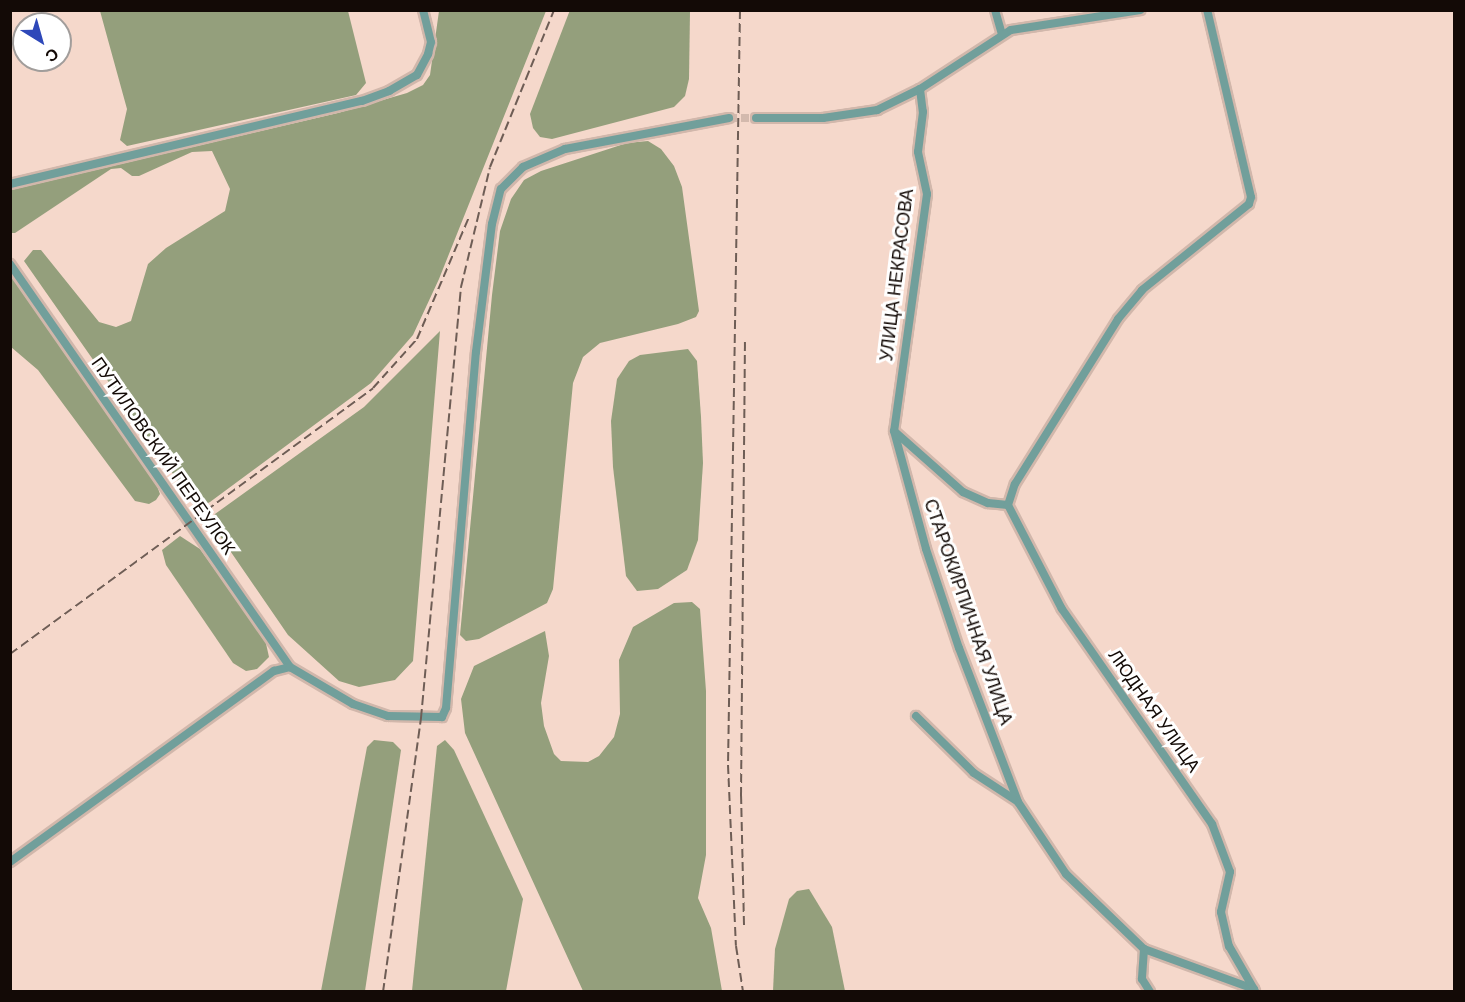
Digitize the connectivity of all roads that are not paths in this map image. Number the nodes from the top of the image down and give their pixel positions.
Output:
1 (423, 10) edge
2 (995, 10) edge
3 (1140, 10) edge
4 (1207, 10) edge
5 (1002, 34) junction
6 (920, 89) junction
7 (729, 118) tunnel mouth
8 (756, 118) tunnel mouth
9 (10, 184) edge
10 (10, 264) edge
11 (894, 430) junction
12 (1008, 505) junction
13 (290, 667) junction
14 (916, 716) dead end
15 (1018, 802) junction
16 (10, 862) edge
17 (1229, 946) joint
18 (1144, 949) junction
19 (1255, 990) edge
20 (1150, 992) edge

1 - 9 street
2 - 5 street
3 - 5 street
4 - 12 street
5 - 6 street
6 - 8 street
6 - 11 street, УЛИЦА НЕКРАСОВА
7 - 13 street
10 - 13 street, ПУТИЛОВСКИЙ ПЕРЕУЛОК
11 - 12 street
11 - 15 street, СТАРОКИРПИЧНАЯ УЛИЦА
12 - 17 street, ЛЮДНАЯ УЛИЦА
13 - 16 street
14 - 15 street, СТАРОКИРПИЧНАЯ УЛИЦА
15 - 18 street, СТАРОКИРПИЧНАЯ УЛИЦА
17 - 19 street, СТАРОКИРПИЧНАЯ УЛИЦА
18 - 19 street, СТАРОКИРПИЧНАЯ УЛИЦА
18 - 20 street

